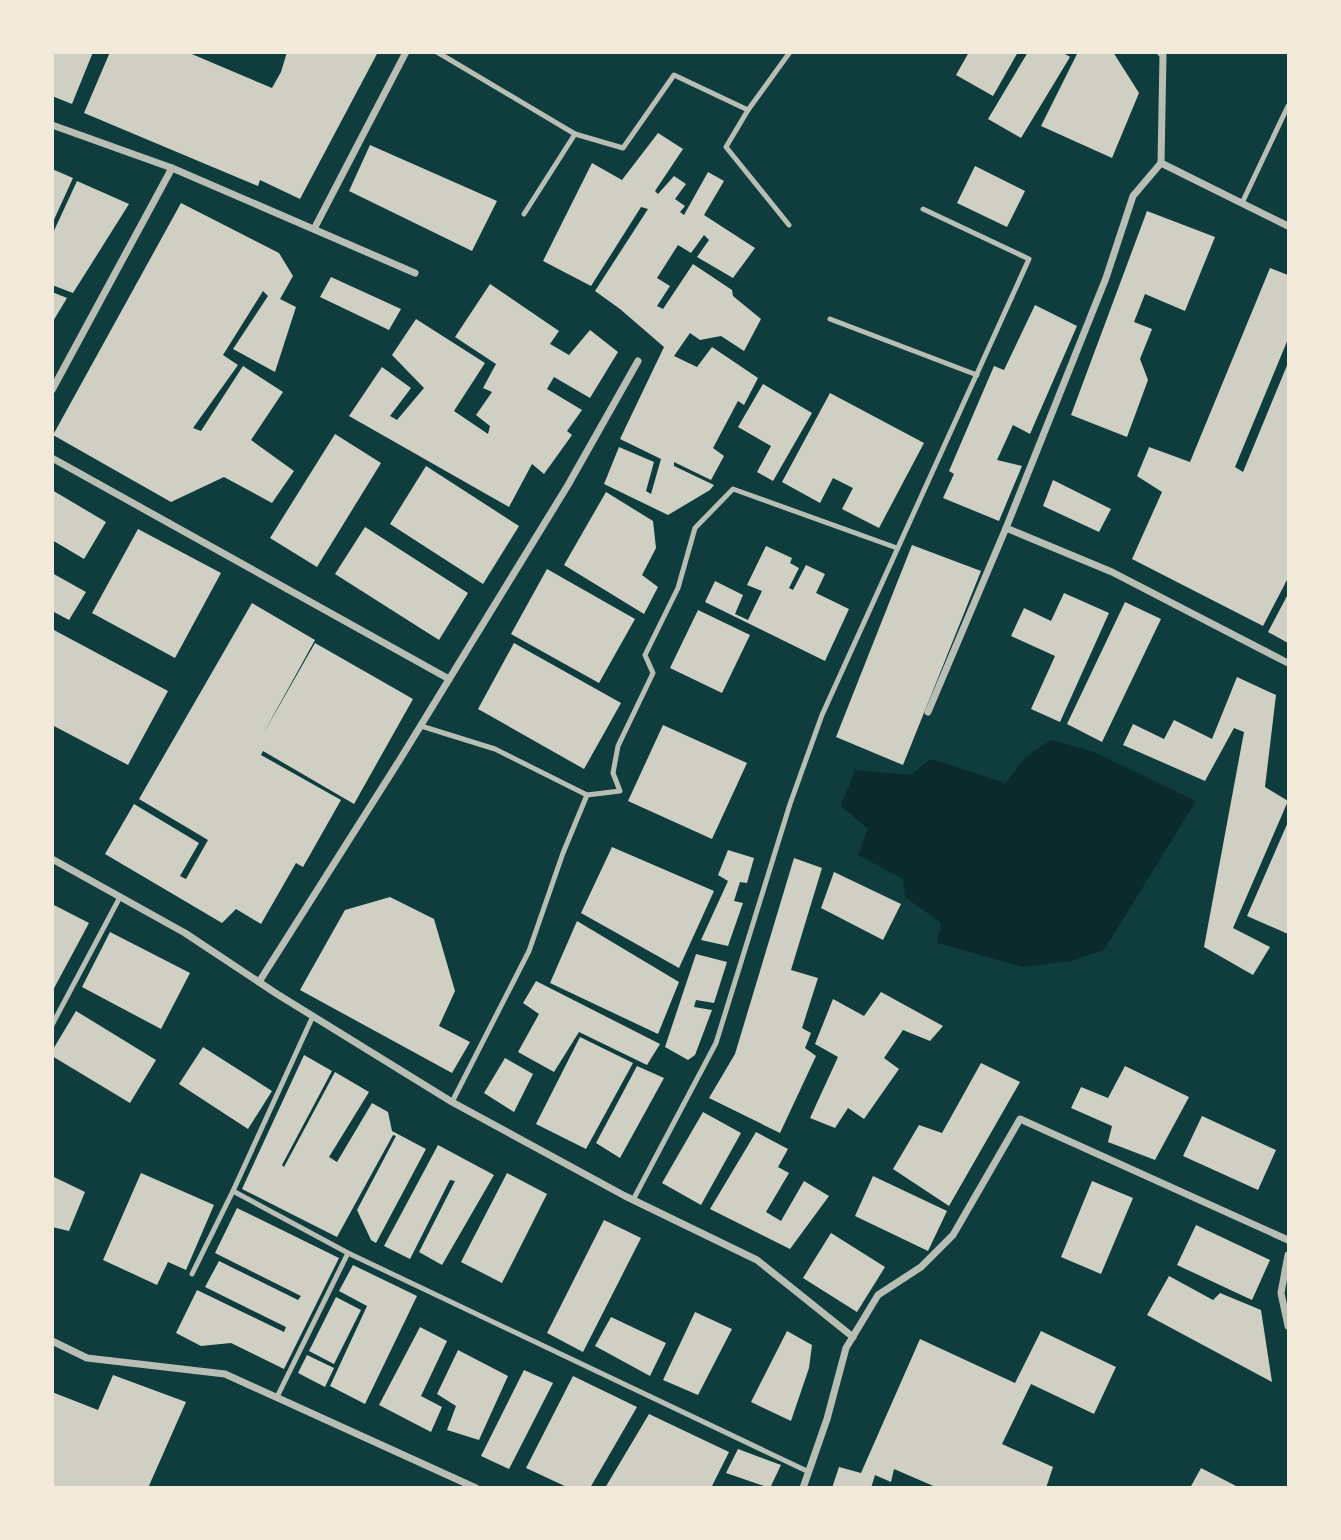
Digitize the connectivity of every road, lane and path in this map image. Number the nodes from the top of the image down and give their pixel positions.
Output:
1 (406, 52) edge
2 (437, 52) edge
3 (790, 52) edge
4 (1160, 52) edge
5 (1289, 106) edge
6 (748, 110) junction
7 (52, 125) edge
8 (575, 134) junction
9 (1161, 163) junction
10 (172, 168) junction
11 (1242, 203) junction
12 (923, 209) dead end
13 (524, 214) dead end
14 (789, 225) dead end
15 (1289, 226) edge
16 (314, 229) junction
17 (415, 273) dead end
18 (830, 319) dead end
19 (638, 361) dead end
20 (977, 375) junction
21 (52, 390) edge
22 (52, 458) edge
23 (1006, 527) junction
24 (897, 548) junction
25 (1289, 663) edge
26 (449, 679) junction
27 (928, 712) dead end
28 (421, 726) junction
29 (587, 795) junction
30 (52, 859) edge
31 (120, 897) junction
32 (259, 982) junction
33 (313, 1016) junction
34 (52, 1025) edge
35 (452, 1102) junction
36 (233, 1191) junction
37 (633, 1200) junction
38 (1289, 1240) edge
39 (348, 1253) junction
40 (1289, 1255) edge
41 (192, 1274) dead end
42 (1289, 1326) edge
43 (853, 1337) junction
44 (52, 1340) edge
45 (277, 1397) junction
46 (808, 1472) junction
47 (476, 1488) edge
48 (803, 1488) edge

1 - 16 street
2 - 8 lane
3 - 6 lane
4 - 9 street
5 - 11 lane
6 - 8 lane
6 - 14 lane
7 - 10 street
8 - 13 lane
9 - 11 street
9 - 23 street
10 - 16 street
10 - 21 street
11 - 15 street
12 - 20 lane
16 - 17 street
18 - 20 lane
19 - 26 street
20 - 24 lane
22 - 26 street
23 - 25 street
23 - 27 street
24 - 29 lane
24 - 37 lane
26 - 28 street
28 - 29 lane
28 - 32 street
29 - 35 lane
30 - 31 street
31 - 32 street
31 - 34 lane
32 - 33 street
33 - 35 street
33 - 36 lane
35 - 37 street
36 - 39 lane
36 - 41 lane
37 - 43 street
38 - 43 street
39 - 45 lane
39 - 46 lane
40 - 42 street
43 - 46 street
44 - 45 street
45 - 47 street
46 - 48 street

